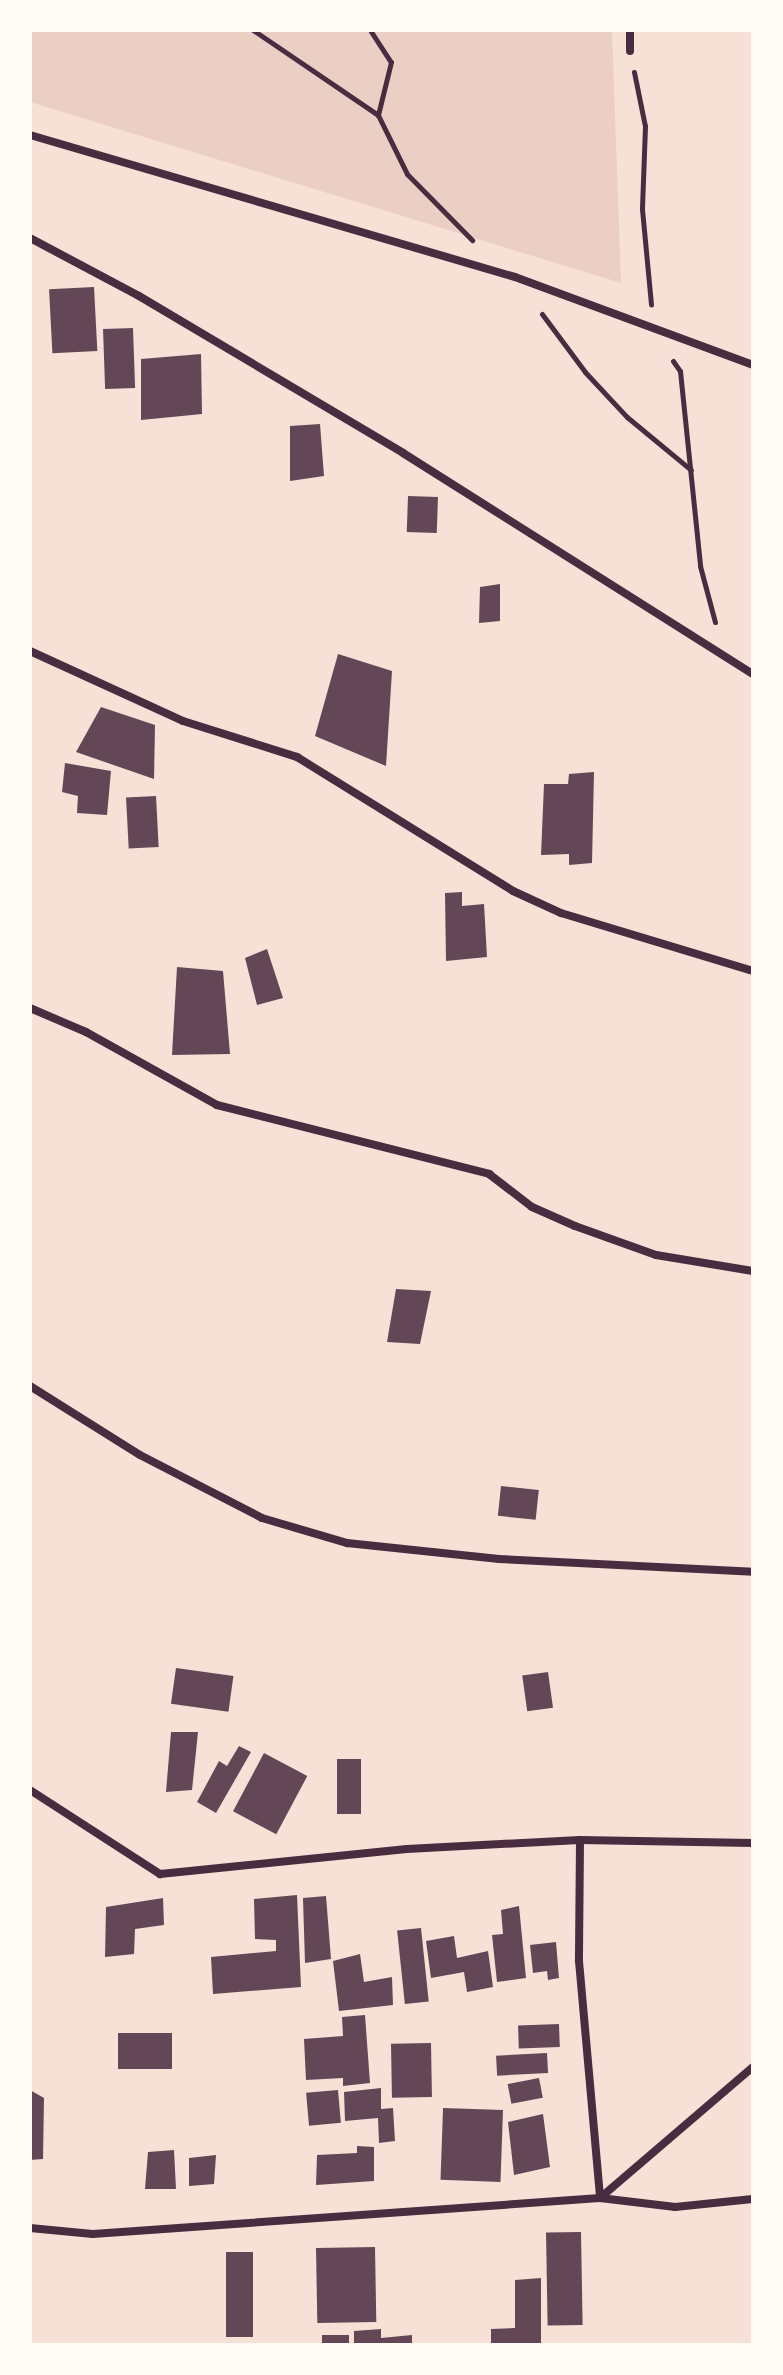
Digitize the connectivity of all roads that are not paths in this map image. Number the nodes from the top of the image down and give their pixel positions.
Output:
1 (630, 30) edge
2 (630, 51) road end
3 (30, 135) edge
4 (30, 238) edge
5 (753, 365) edge
6 (30, 651) edge
7 (753, 674) edge
8 (753, 971) edge
9 (30, 1008) edge
10 (753, 1271) edge
11 (30, 1386) edge
12 (753, 1572) edge
13 (30, 1790) edge
14 (580, 1840) junction
15 (753, 1843) edge
16 (753, 2067) edge
17 (600, 2198) junction
18 (753, 2199) edge
19 (30, 2228) edge

1 - 2 street
3 - 5 street
4 - 7 street
6 - 8 street
9 - 10 street
11 - 12 street
13 - 14 street
14 - 15 street
14 - 17 street
16 - 17 street
17 - 18 street
17 - 19 street

